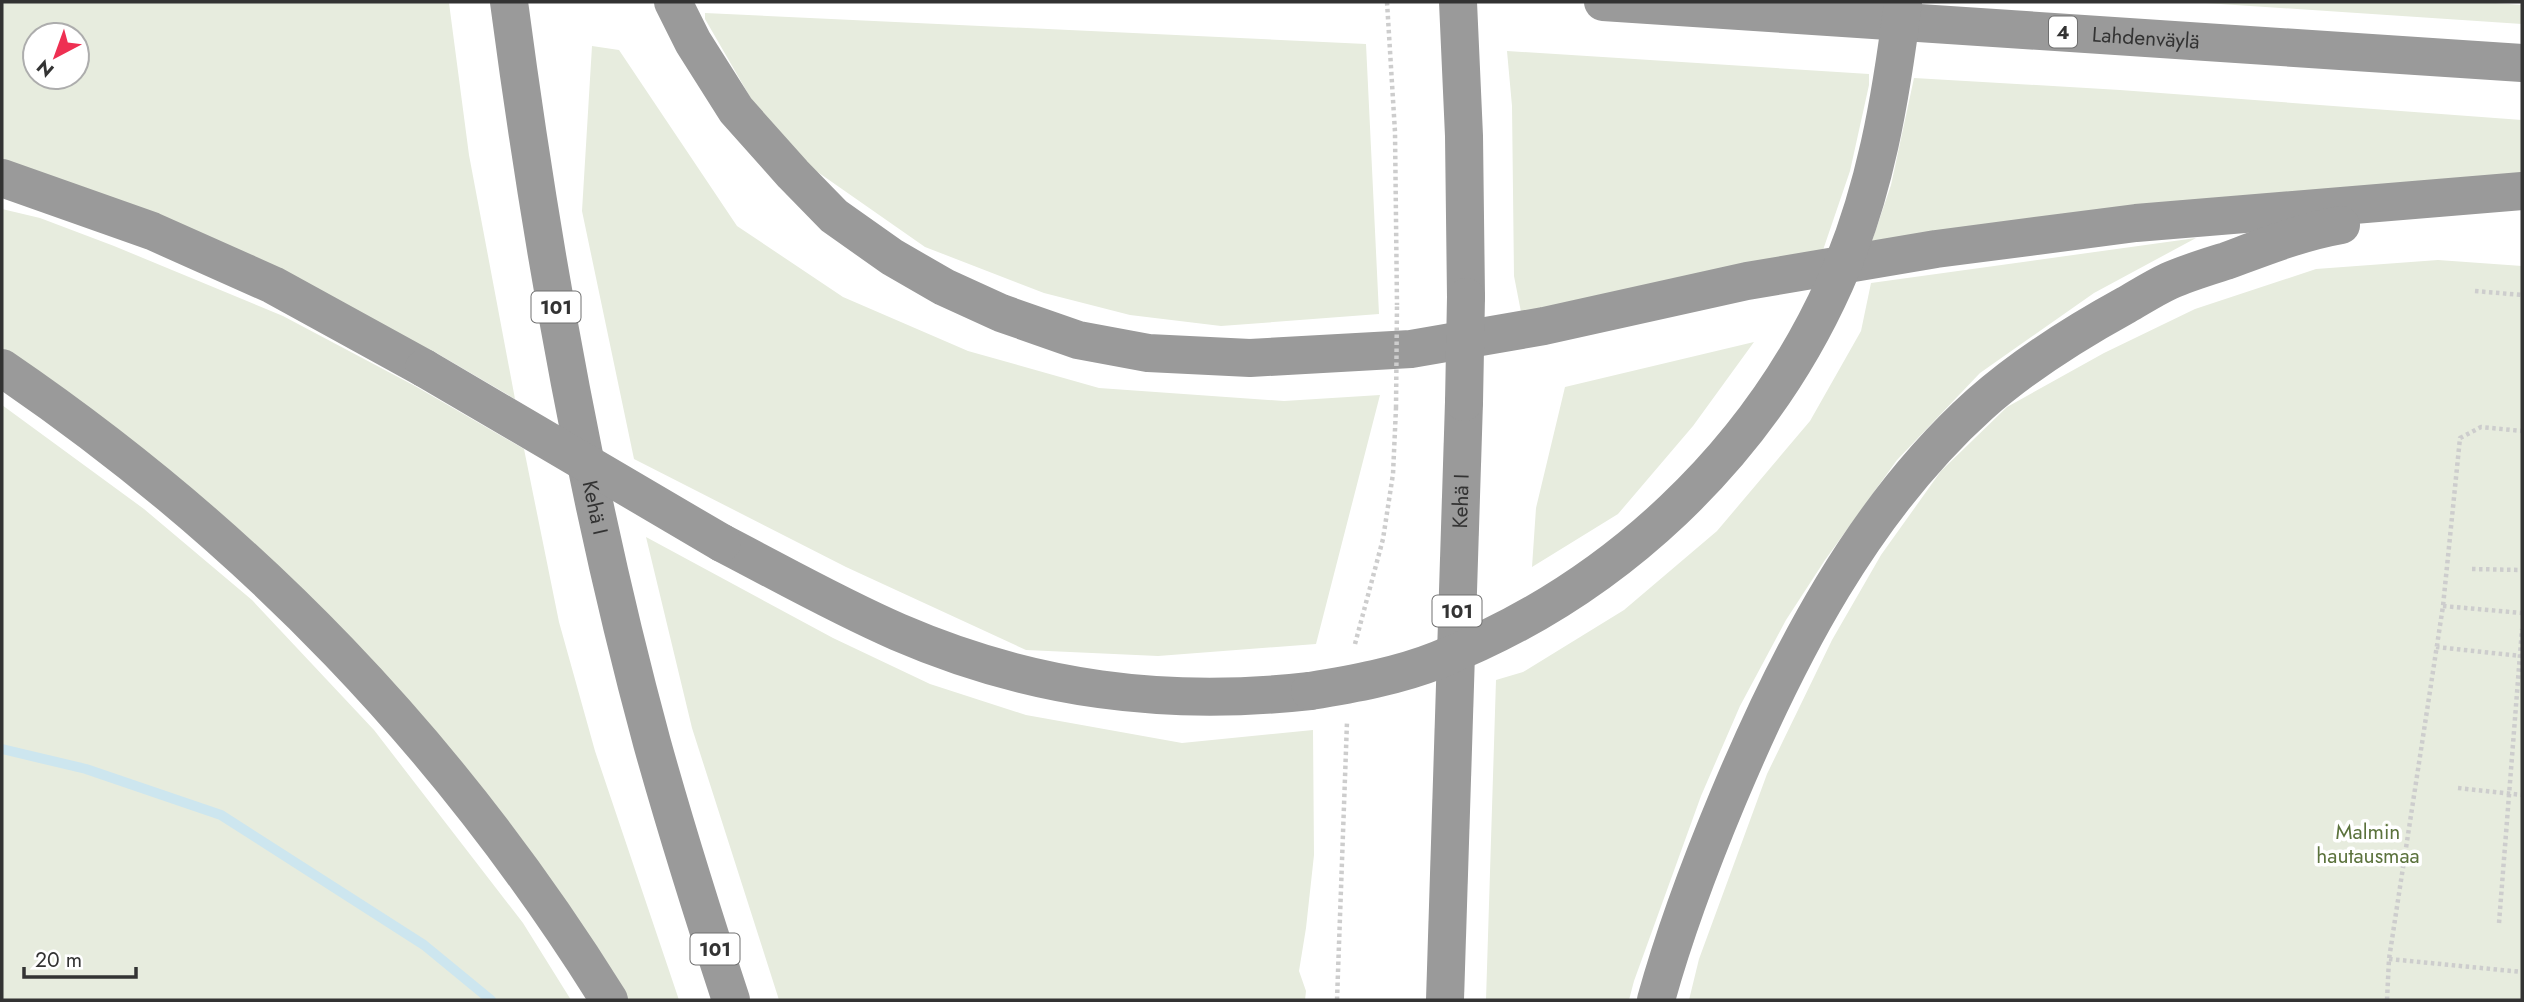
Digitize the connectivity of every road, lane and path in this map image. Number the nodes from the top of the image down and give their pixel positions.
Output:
1 (509, 2) edge
2 (673, 2) edge
3 (1387, 2) edge
4 (1458, 2) edge
5 (1603, 2) edge
6 (1903, 2) edge
7 (2522, 63) edge
8 (2, 178) edge
9 (2522, 191) edge
10 (2475, 291) dead end
11 (2522, 295) edge
12 (2, 368) edge
13 (1396, 408) dead end
14 (2522, 431) edge
15 (2472, 569) dead end
16 (2522, 570) edge
17 (2442, 606) junction
18 (2522, 613) edge
19 (2522, 629) edge
20 (2437, 647) junction
21 (2521, 656) edge
22 (2458, 788) dead end
23 (2510, 794) junction
24 (2522, 795) edge
25 (2499, 923) dead end
26 (2389, 959) junction
27 (2522, 972) edge
28 (609, 1000) edge
29 (732, 1000) edge
30 (1445, 1000) edge
31 (1656, 1000) edge
32 (2387, 1000) edge

1 - 29 highway, Kehä I / 101
2 - 9 highway
3 - 13 path, bridge
4 - 30 highway, Kehä I / 101, bridge
5 - 7 highway, Lahdenväylä / 4
6 - 8 highway, bridge
9 - 31 highway
10 - 11 path
12 - 28 highway
14 - 17 path
15 - 16 path
17 - 18 path
17 - 20 path
19 - 21 path
20 - 21 path
20 - 26 path
21 - 23 path
22 - 23 path
23 - 24 path
23 - 25 path
26 - 27 path
26 - 32 path

